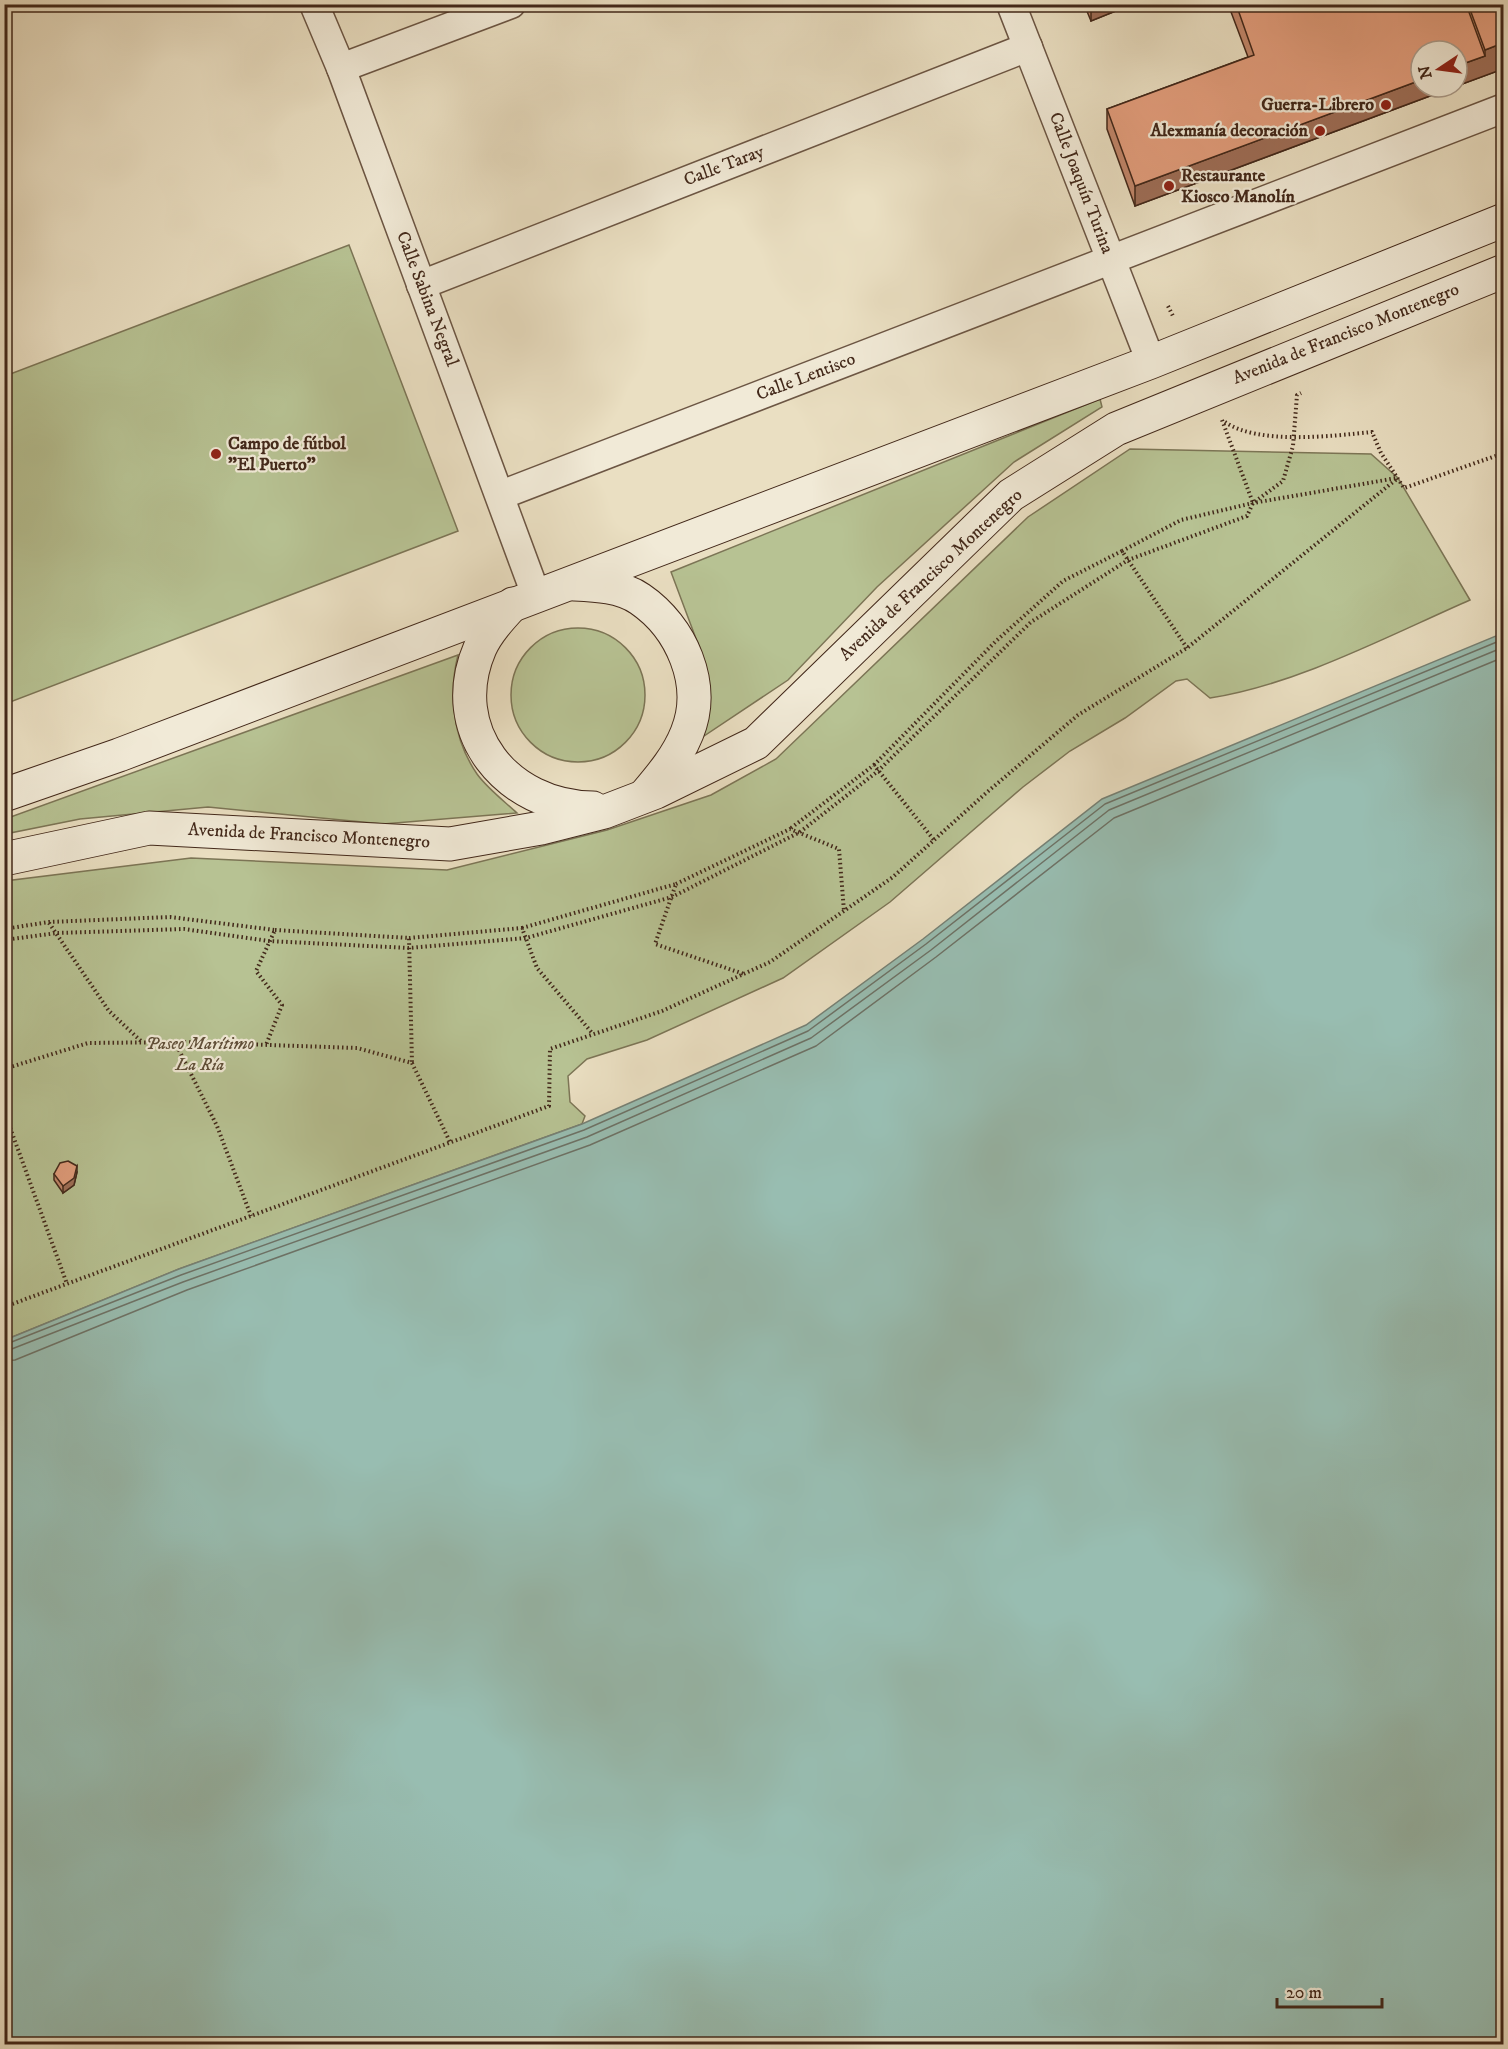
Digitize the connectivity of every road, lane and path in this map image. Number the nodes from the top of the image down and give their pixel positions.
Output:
1 (314, 4) edge
2 (511, 4) edge
3 (1011, 4) edge
4 (1028, 46) junction
5 (341, 68) junction
6 (1503, 108) edge
7 (1503, 220) edge
8 (1111, 259) junction
9 (1503, 271) edge
10 (421, 285) junction
11 (1151, 362) junction
12 (1307, 390) dead end
13 (1294, 436) junction
14 (1503, 453) edge
15 (1398, 478) junction
16 (501, 495) junction
17 (1253, 503) junction
18 (1247, 516) dead end
19 (1122, 551) junction
20 (566, 584) junction
21 (525, 599) junction
22 (1187, 648) junction
23 (874, 765) junction
24 (4, 795) edge
25 (628, 803) junction
26 (790, 829) junction
27 (934, 840) junction
28 (4, 859) edge
29 (676, 884) junction
30 (844, 911) junction
31 (49, 922) junction
32 (4, 928) edge
33 (522, 928) junction
34 (275, 930) junction
35 (409, 938) junction
36 (745, 974) junction
37 (592, 1034) junction
38 (143, 1042) junction
39 (176, 1042) junction
40 (266, 1045) junction
41 (412, 1063) junction
42 (4, 1069) edge
43 (4, 1110) edge
44 (450, 1142) junction
45 (251, 1216) junction
46 (68, 1284) junction
47 (4, 1307) edge

1 - 5 street, Calle Sabina Negral
2 - 5 street
3 - 4 street, Calle Joaquín Turina
4 - 8 street, Calle Joaquín Turina
4 - 10 street, Calle Taray
5 - 10 street, Calle Sabina Negral
6 - 8 street, Calle Lentisco
7 - 11 street, Avenida de Francisco Montenegro
8 - 11 street, Calle Joaquín Turina
8 - 16 street, Calle Lentisco
9 - 25 street, Avenida de Francisco Montenegro
10 - 16 street, Calle Sabina Negral
11 - 20 street, Avenida de Francisco Montenegro
12 - 13 path
13 - 15 path
13 - 17 path
13 - 17 path
14 - 15 path
15 - 17 path
15 - 22 path
16 - 21 street, Calle Sabina Negral
17 - 18 path
17 - 19 path
19 - 22 path
19 - 23 path
20 - 21 street, Avenida de Francisco Montenegro
20 - 25 street, Avenida de Francisco Montenegro
21 - 24 street, Avenida de Francisco Montenegro
21 - 25 street, Avenida de Francisco Montenegro
22 - 27 path
23 - 26 path
23 - 27 path
25 - 28 street, Avenida de Francisco Montenegro
26 - 29 path
26 - 30 path
27 - 30 path
29 - 33 path
29 - 36 path
30 - 36 path
31 - 32 path
31 - 34 path
31 - 38 path
33 - 35 path
33 - 37 path
34 - 35 path
34 - 40 path
35 - 41 path
36 - 37 path
37 - 44 path
38 - 39 path
38 - 42 path
39 - 40 path
39 - 45 path
40 - 41 path
41 - 44 path
43 - 46 path
44 - 45 path
45 - 46 path
46 - 47 path

